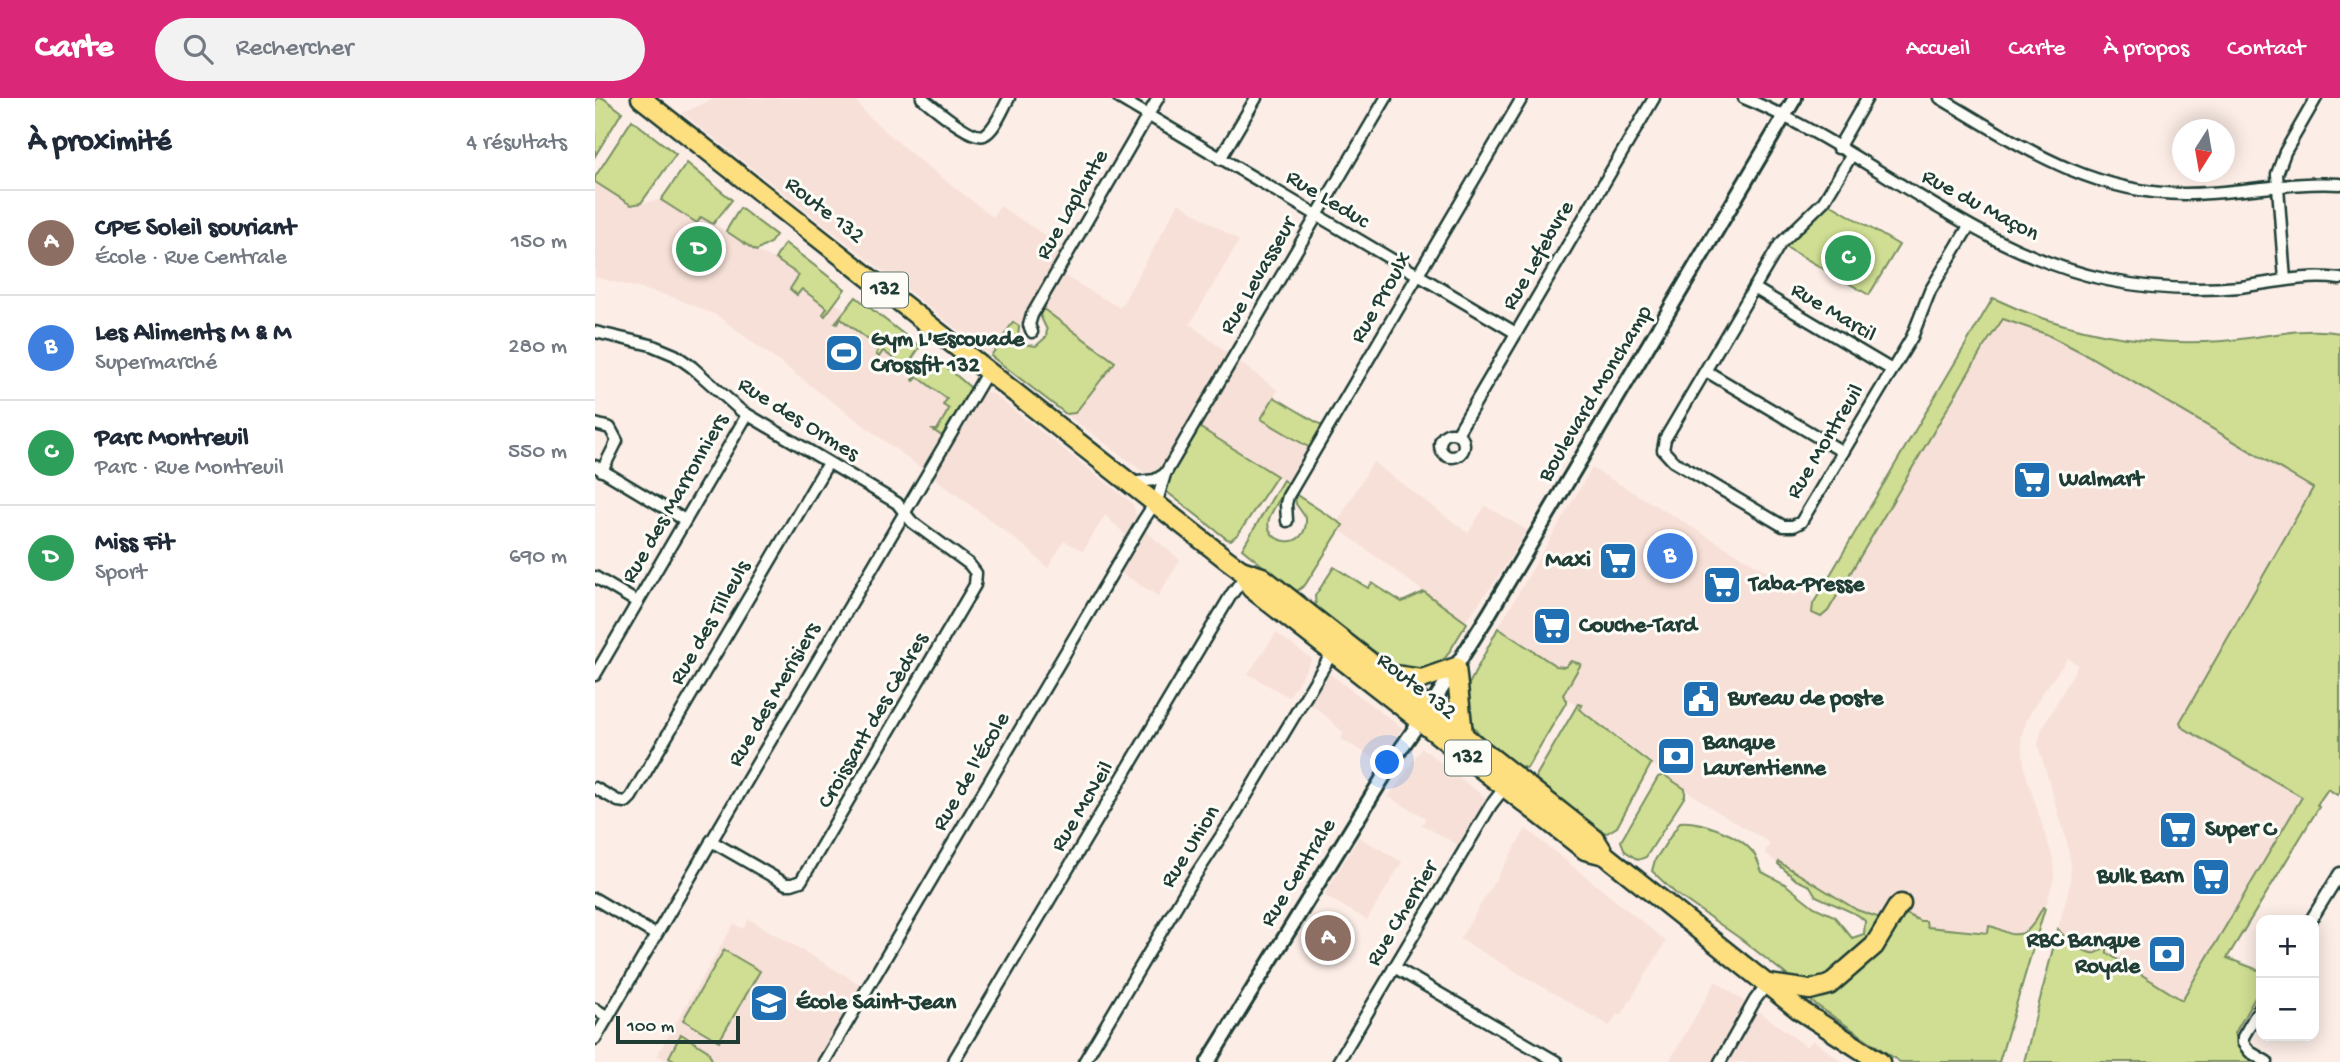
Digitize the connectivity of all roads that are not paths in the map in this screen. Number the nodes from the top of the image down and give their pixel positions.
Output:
1 (641, 98) edge
2 (922, 98) edge
3 (1009, 98) edge
4 (1119, 98) edge
5 (1158, 98) edge
6 (1256, 98) edge
7 (1386, 98) edge
8 (1522, 98) edge
9 (1654, 98) edge
10 (1744, 98) edge
11 (1795, 98) edge
12 (1867, 98) edge
13 (1940, 98) edge
14 (2316, 98) edge
15 (1148, 115) junction
16 (1784, 116) junction
17 (1838, 148) junction
18 (1851, 156) junction
19 (1220, 159) junction
20 (2340, 184) edge
21 (2277, 185) junction
22 (1316, 217) junction
23 (1969, 226) junction
24 (1418, 276) junction
25 (2340, 279) edge
26 (2285, 280) junction
27 (1754, 288) junction
28 (595, 332) edge
29 (1032, 332) dead end
30 (1516, 333) junction
31 (1892, 370) junction
32 (988, 371) junction
33 (1706, 371) junction
34 (747, 415) junction
35 (595, 424) edge
36 (1457, 434) dead end
37 (1843, 452) junction
38 (828, 463) junction
39 (599, 468) edge
40 (1165, 474) junction
41 (1129, 482) junction
42 (1156, 503) junction
43 (904, 511) junction
44 (685, 520) junction
45 (1287, 521) dead end
46 (1244, 573) junction
47 (595, 577) edge
48 (638, 602) junction
49 (1332, 653) junction
50 (1457, 667) junction
51 (1386, 674) junction
52 (595, 675) edge
53 (1424, 715) junction
54 (1463, 734) junction
55 (1505, 787) junction
56 (595, 788) edge
57 (712, 841) junction
58 (1605, 855) junction
59 (2339, 878) edge
60 (595, 898) edge
61 (1901, 904) dead end
62 (2314, 915) edge
63 (656, 935) junction
64 (1394, 967) junction
65 (1767, 984) junction
66 (595, 1009) edge
67 (1798, 1009) junction
68 (2256, 1015) edge
69 (608, 1017) junction
70 (595, 1039) edge
71 (824, 1062) edge
72 (953, 1062) edge
73 (1084, 1062) edge
74 (1208, 1062) edge
75 (1338, 1062) edge
76 (1557, 1062) edge
77 (1720, 1062) edge
78 (1859, 1062) edge
79 (1880, 1062) edge
80 (2267, 1062) edge

1 - 32 highway, Route 132 / 132
2 - 3 street
4 - 15 street, Rue Leduc
5 - 15 street, Rue Laplante
6 - 19 street
7 - 22 street, Rue Levasseur
8 - 24 street, Rue Proulx
9 - 30 street, Rue Lefebvre
10 - 16 street, Rue du Maçon
11 - 16 street, Boulevard Monchamp
12 - 17 street
13 - 21 street
14 - 21 street
15 - 19 street, Rue Leduc
15 - 29 street, Rue Laplante
16 - 17 street, Rue du Maçon
16 - 50 street, Boulevard Monchamp
17 - 18 street, Rue du Maçon
18 - 23 street, Rue du Maçon
18 - 27 street, Rue Montreuil
19 - 22 street, Rue Leduc
20 - 21 street
21 - 26 street
22 - 24 street, Rue Leduc
22 - 40 street, Rue Levasseur
23 - 26 street, Rue du Maçon
23 - 31 street, Rue Montreuil
24 - 30 street, Rue Leduc
24 - 45 street, Rue Proulx
25 - 26 street, Rue du Maçon
27 - 31 street, Rue Marcil
27 - 33 street, Rue Montreuil
28 - 34 street, Rue des Ormes
30 - 36 street, Rue Lefebvre
31 - 37 street, Rue Montreuil
32 - 41 highway, Route 132 / 132
32 - 43 street, Rue des Merisiers
33 - 37 street
33 - 37 street, Rue Montreuil
34 - 38 street, Rue des Ormes
34 - 44 street, Rue des Marronniers
35 - 39 street
38 - 43 street, Rue des Ormes
38 - 56 street, Rue des Tilleuls
39 - 44 street
40 - 41 street
40 - 42 street, Rue Levasseur
41 - 42 highway, Route 132 / 132
42 - 46 highway, Route 132 / 132
42 - 71 street, Rue de l'École
43 - 57 street, Rue des Merisiers
43 - 57 street, Croissant des Cèdres
44 - 48 street, Rue des Marronniers
46 - 49 highway, Route 132 / 132
46 - 51 highway, Route 132 / 132
46 - 72 street, Rue McNeil
47 - 48 street
48 - 52 street, Rue des Marronniers
49 - 53 highway, Route 132 / 132
49 - 73 street, Rue Union
50 - 51 highway
50 - 53 street, Boulevard Monchamp
50 - 54 highway
51 - 53 highway, Route 132 / 132
53 - 54 highway, Route 132 / 132
53 - 55 highway, Route 132 / 132
53 - 74 street, Rue Centrale
54 - 58 highway, Route 132 / 132
55 - 58 highway, Route 132 / 132
55 - 64 street, Rue Cherrier
57 - 63 street, Rue des Merisiers
58 - 65 highway, Route 132 / 132
59 - 62 street
60 - 63 street
61 - 65 highway
63 - 69 street, Rue des Merisiers
64 - 75 street, Rue Cherrier
64 - 76 street
65 - 67 highway, Route 132 / 132
65 - 77 street
66 - 69 street
67 - 78 highway, 132
67 - 79 highway, Route 132 / 132
68 - 80 street
69 - 70 street, Rue des Merisiers

